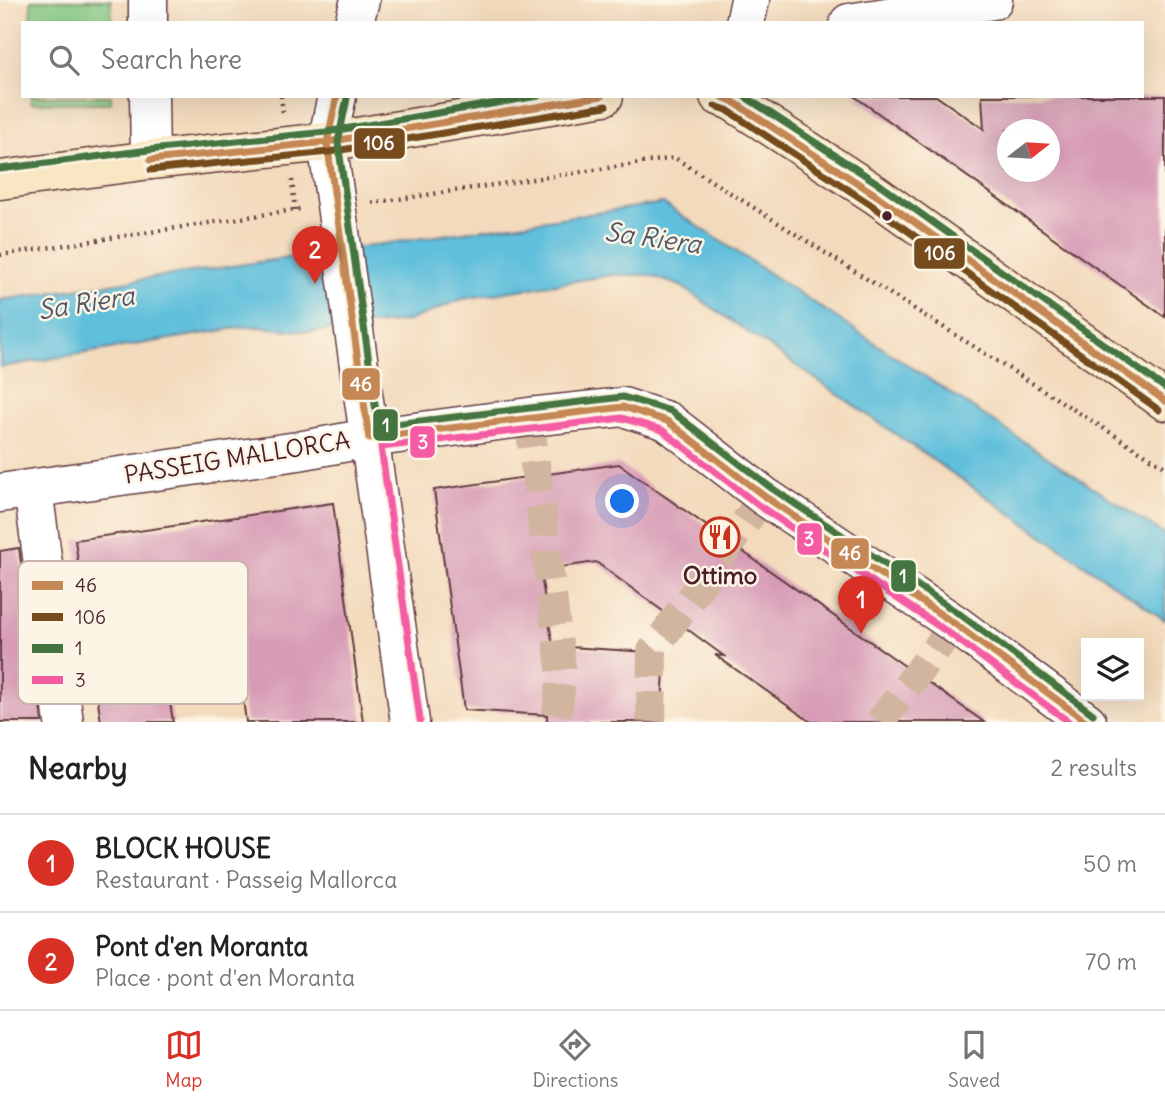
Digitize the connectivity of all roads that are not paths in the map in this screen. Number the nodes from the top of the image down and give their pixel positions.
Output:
1 (148, 0) edge
2 (360, 0) edge
3 (750, 0) edge
4 (993, 0) edge
5 (148, 21) edge
6 (355, 21) edge
7 (745, 21) edge
8 (862, 21) edge
9 (149, 98) edge
10 (337, 98) edge
11 (592, 98) edge
12 (730, 98) edge
13 (327, 142) junction
14 (150, 160) junction
15 (0, 180) edge
16 (1165, 401) edge
17 (369, 438) junction
18 (16, 491) edge
19 (31, 561) edge
20 (60, 704) edge
21 (64, 722) edge
22 (410, 722) edge
23 (1087, 722) edge

1 - 5 street
2 - 6 street
3 - 7 street
4 - 8 street
9 - 14 street
10 - 13 street
11 - 13 main road
12 - 16 main road
13 - 14 main road
13 - 17 street
14 - 15 main road
17 - 18 street, PASSEIG MALLORCA
17 - 22 street
17 - 23 street, PASSEIG MALLORCA
18 - 19 street
20 - 21 street

